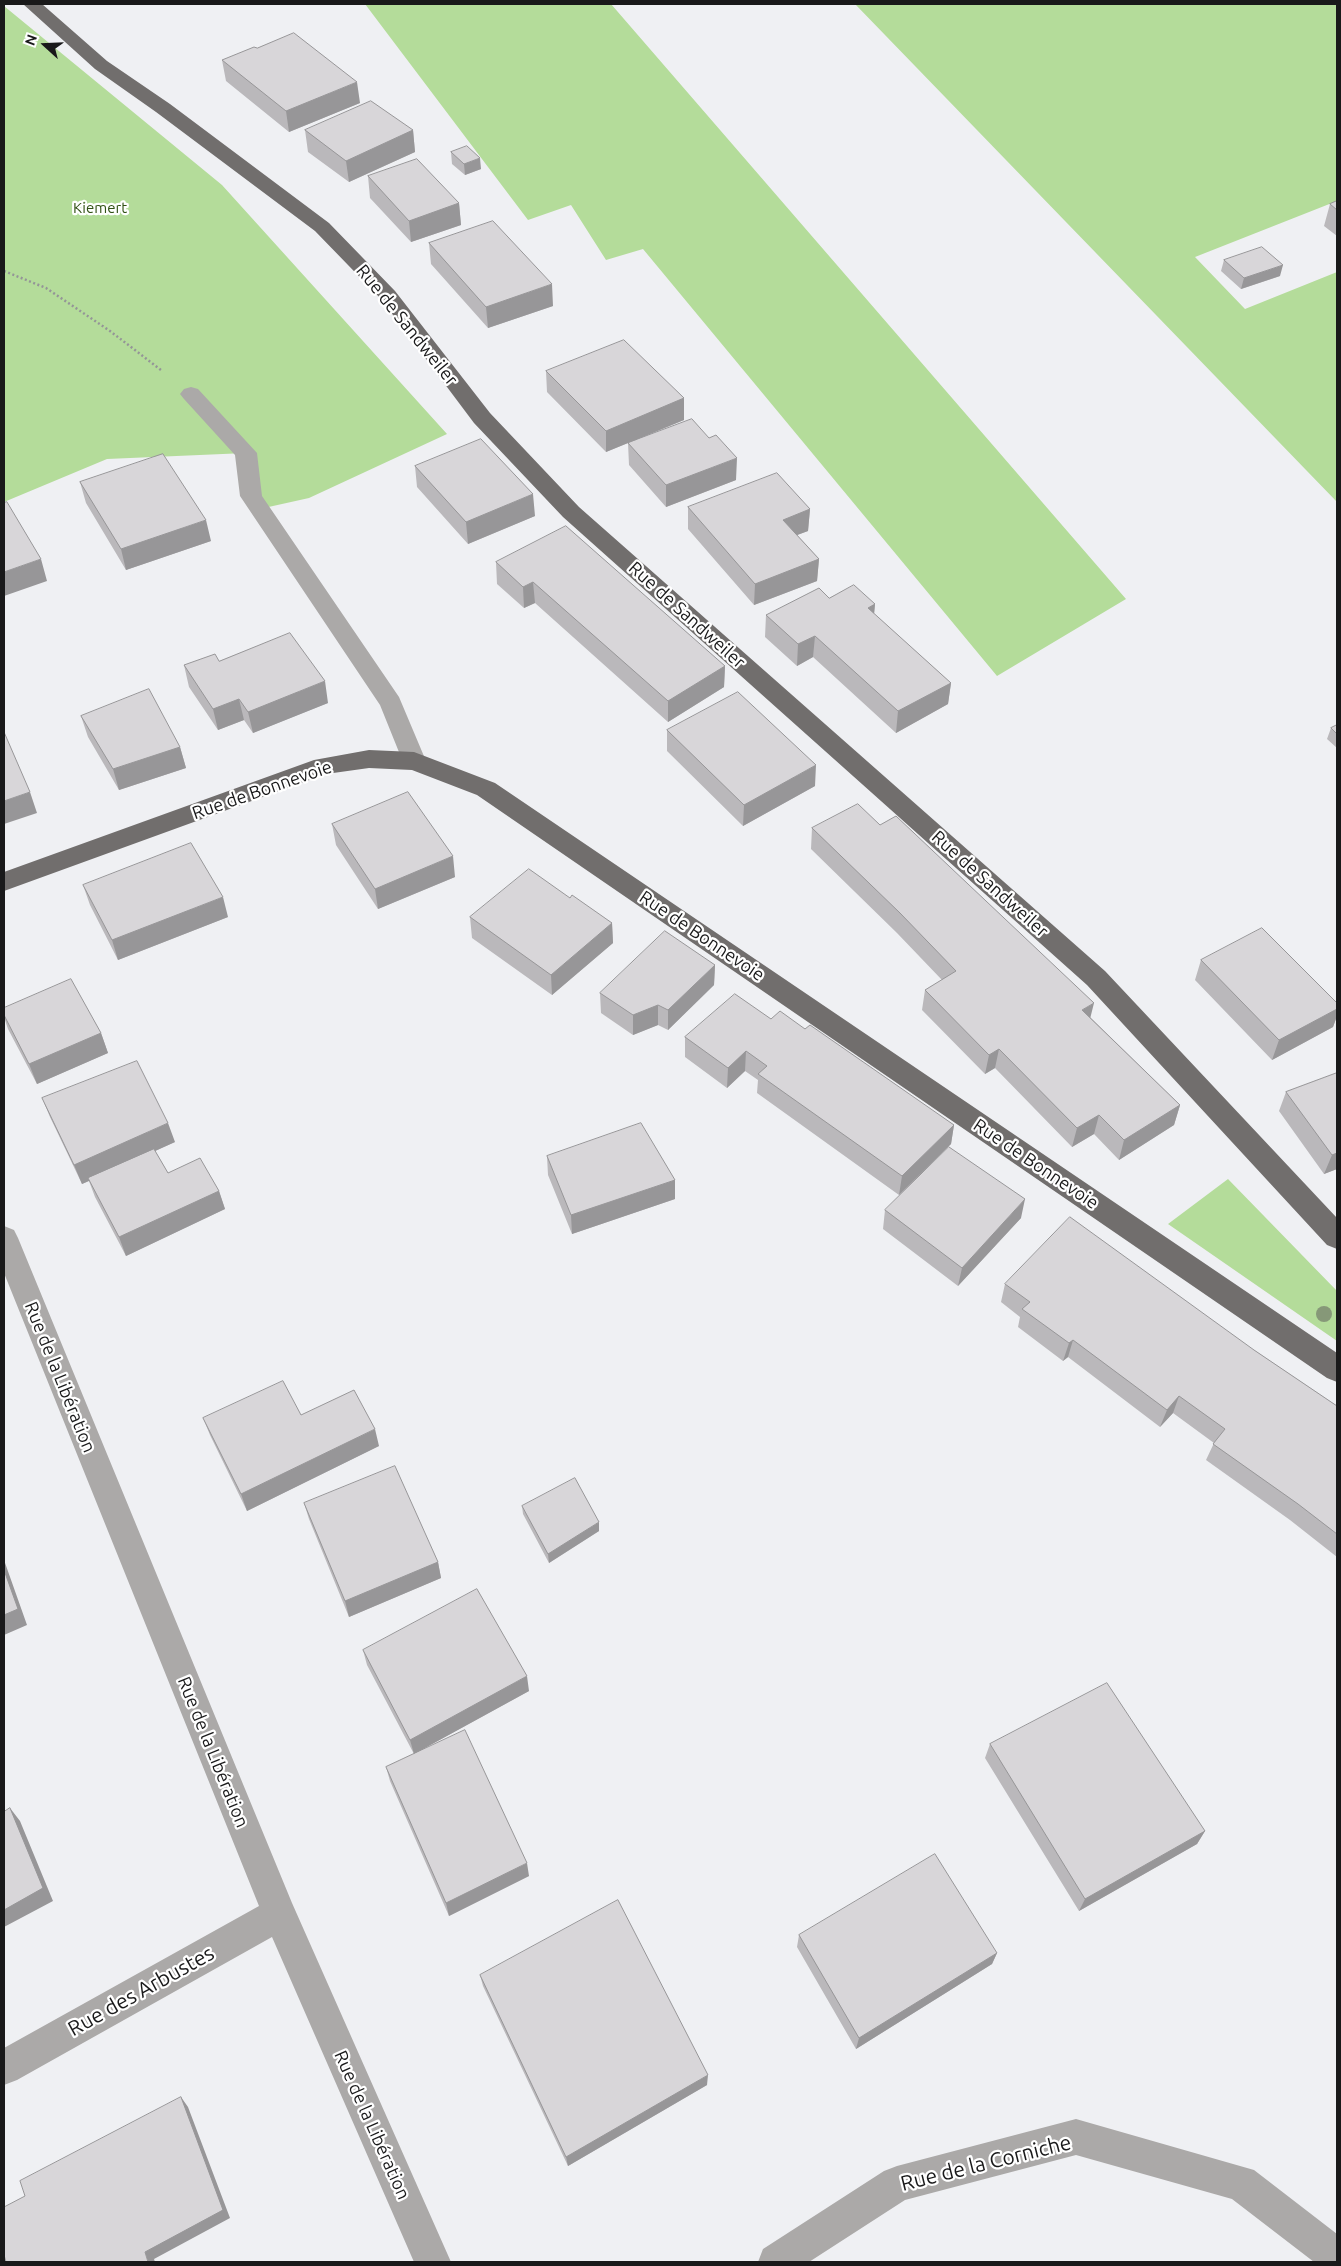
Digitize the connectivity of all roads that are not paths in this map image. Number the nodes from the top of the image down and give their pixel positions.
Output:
1 (32, 4) edge
2 (192, 394) road end
3 (414, 761) junction
4 (4, 882) edge
5 (1337, 1237) edge
6 (4, 1238) edge
7 (1337, 1369) edge
8 (279, 1914) junction
9 (4, 2067) edge
10 (1337, 2257) edge
11 (433, 2262) edge
12 (776, 2262) edge

1 - 5 main road, Rue de Sandweiler
2 - 3 street
3 - 4 main road, Rue de Bonnevoie
3 - 7 main road, Rue de Bonnevoie
6 - 8 street, Rue de la Libération
8 - 9 street, Rue des Arbustes
8 - 11 street, Rue de la Libération
10 - 12 street, Rue de la Corniche

